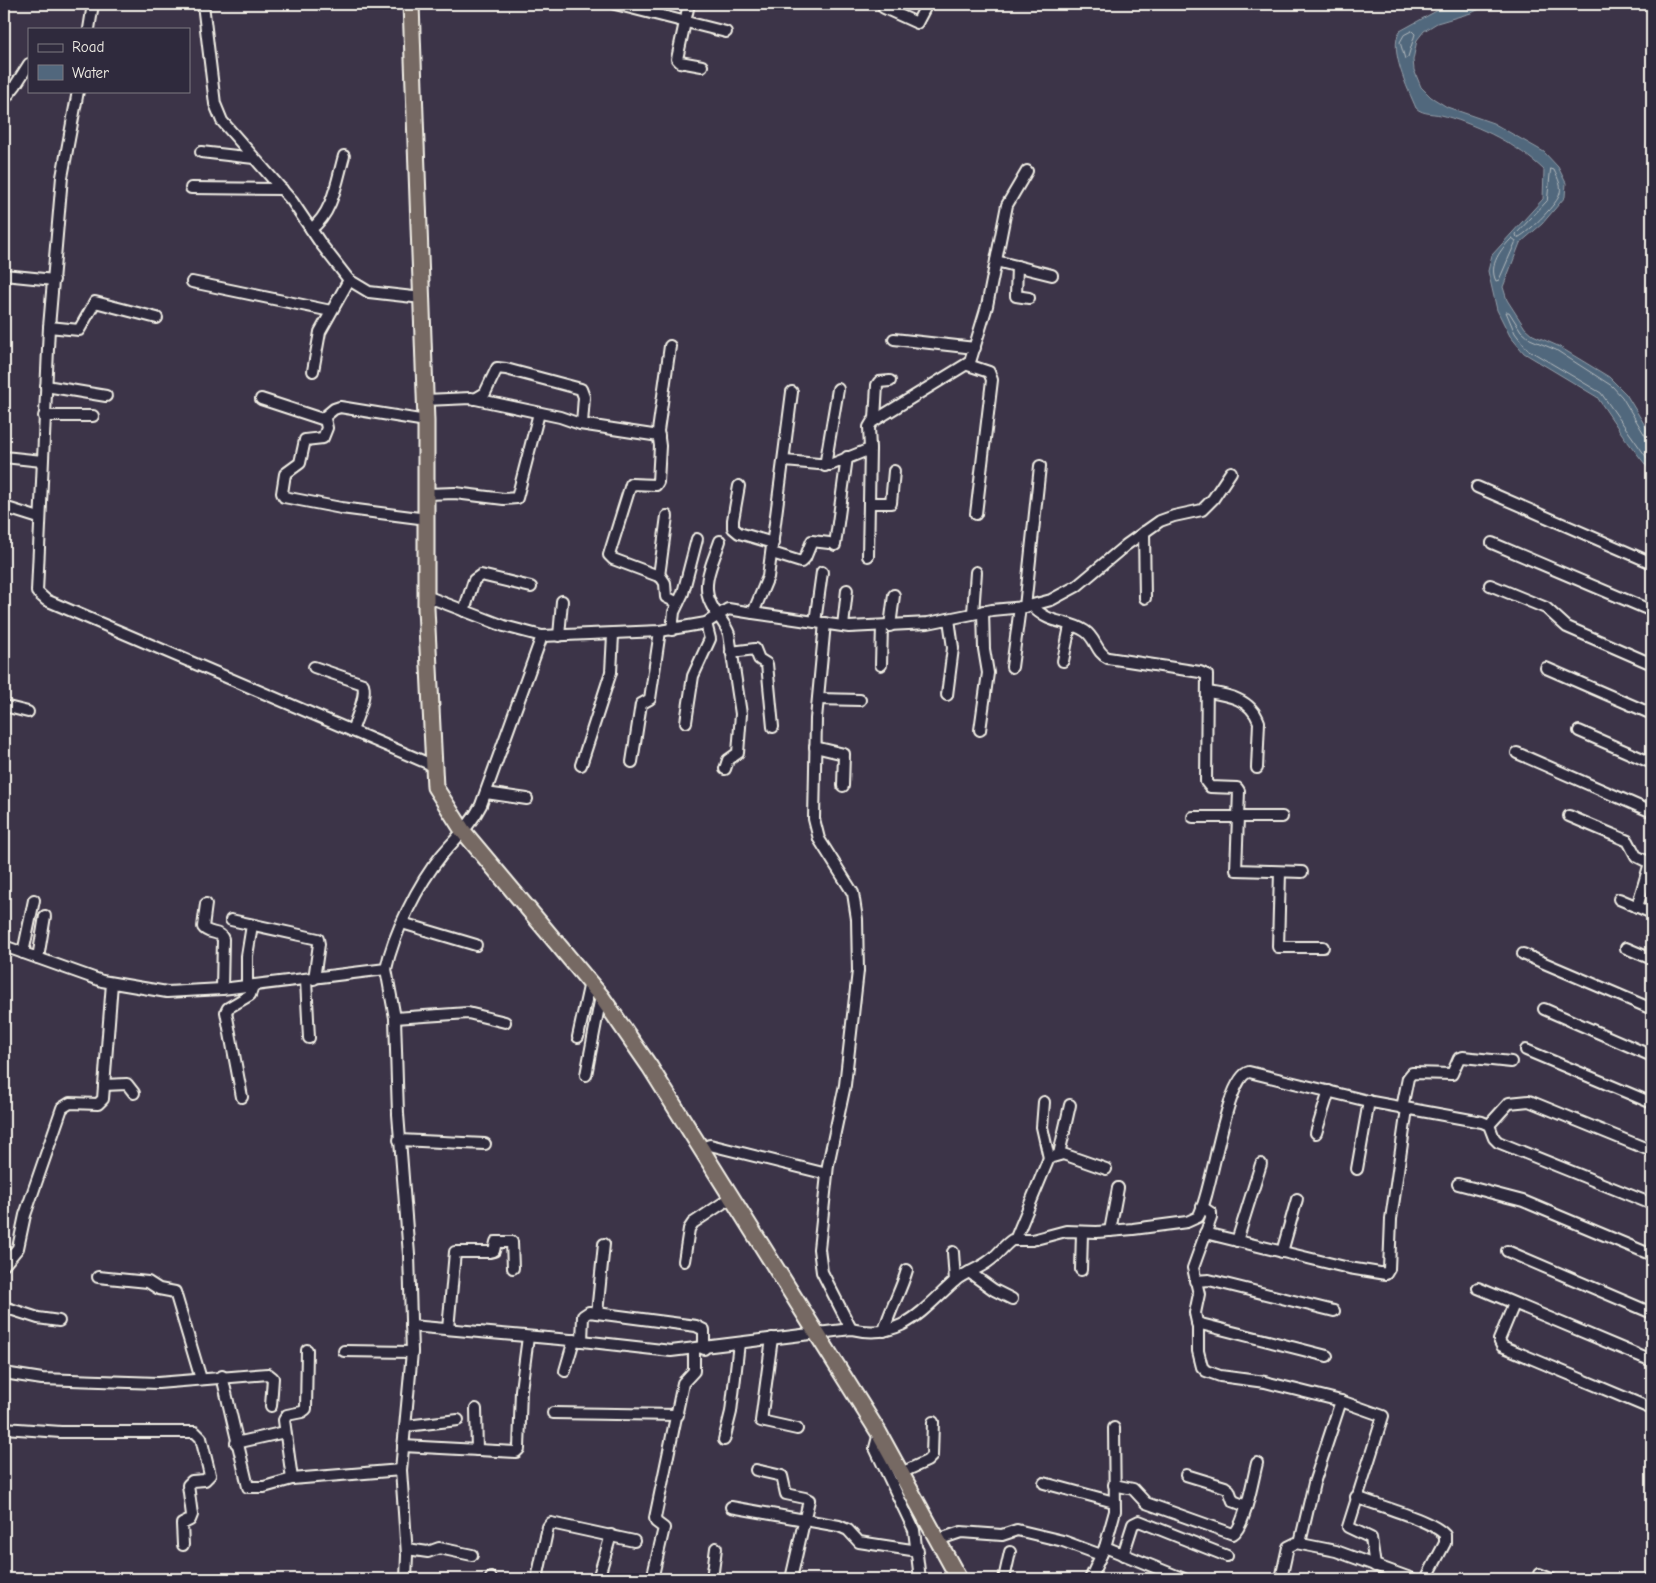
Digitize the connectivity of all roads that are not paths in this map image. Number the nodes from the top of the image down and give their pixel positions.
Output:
1 (93, 4) edge
2 (203, 4) edge
3 (411, 4) edge
4 (616, 4) edge
5 (689, 4) edge
6 (927, 4) edge
7 (643, 7) edge
8 (884, 8) dead end
9 (685, 22) junction
10 (89, 28) edge
11 (726, 32) dead end
12 (28, 66) edge
13 (702, 66) dead end
14 (78, 92) edge
15 (4, 100) edge
16 (201, 152) dead end
17 (344, 156) dead end
18 (254, 158) junction
19 (1028, 171) dead end
20 (191, 188) dead end
21 (282, 188) junction
22 (311, 229) junction
23 (996, 261) junction
24 (1017, 266) junction
25 (1052, 274) dead end
26 (4, 275) edge
27 (54, 280) junction
28 (349, 280) junction
29 (192, 282) dead end
30 (422, 298) junction
31 (1029, 298) dead end
32 (331, 311) junction
33 (157, 318) dead end
34 (49, 327) junction
35 (894, 339) dead end
36 (670, 346) dead end
37 (976, 348) junction
38 (968, 365) junction
39 (313, 371) dead end
40 (890, 381) dead end
41 (46, 386) junction
42 (838, 389) dead end
43 (792, 392) dead end
44 (106, 396) dead end
45 (261, 399) dead end
46 (475, 399) junction
47 (425, 400) junction
48 (538, 413) junction
49 (44, 416) junction
50 (93, 416) dead end
51 (325, 419) junction
52 (875, 419) junction
53 (426, 421) junction
54 (582, 424) junction
55 (659, 436) junction
56 (870, 449) junction
57 (4, 457) edge
58 (847, 457) junction
59 (42, 460) junction
60 (785, 461) junction
61 (825, 466) junction
62 (1040, 466) dead end
63 (894, 471) dead end
64 (1231, 472) dead end
65 (739, 486) dead end
66 (1477, 487) dead end
67 (427, 494) junction
68 (869, 503) junction
69 (4, 507) edge
70 (976, 514) dead end
71 (667, 516) dead end
72 (39, 518) junction
73 (427, 519) junction
74 (1144, 532) junction
75 (697, 539) dead end
76 (720, 541) dead end
77 (1492, 543) dead end
78 (772, 548) junction
79 (868, 556) dead end
80 (1652, 563) edge
81 (822, 572) dead end
82 (976, 572) dead end
83 (659, 576) junction
84 (1490, 585) dead end
85 (531, 587) dead end
86 (847, 590) dead end
87 (894, 595) dead end
88 (426, 596) junction
89 (1145, 598) dead end
90 (562, 601) dead end
91 (678, 603) junction
92 (1026, 607) junction
93 (464, 611) junction
94 (984, 611) junction
95 (1652, 611) edge
96 (753, 613) junction
97 (973, 613) junction
98 (718, 615) junction
99 (949, 618) junction
100 (706, 623) junction
101 (820, 623) junction
102 (842, 626) junction
103 (886, 626) junction
104 (1070, 626) junction
105 (672, 630) junction
106 (660, 632) junction
107 (613, 635) junction
108 (542, 636) junction
109 (559, 636) junction
110 (731, 652) junction
111 (1063, 661) dead end
112 (1652, 664) edge
113 (881, 666) dead end
114 (1012, 667) dead end
115 (314, 668) dead end
116 (1546, 668) dead end
117 (1208, 692) junction
118 (947, 695) dead end
119 (818, 699) junction
120 (860, 700) dead end
121 (4, 706) edge
122 (28, 712) dead end
123 (1652, 714) edge
124 (686, 722) dead end
125 (773, 727) dead end
126 (980, 730) dead end
127 (352, 731) junction
128 (1579, 731) dead end
129 (816, 747) junction
130 (1517, 753) dead end
131 (632, 762) dead end
132 (1652, 763) edge
133 (432, 764) junction
134 (581, 766) dead end
135 (1257, 768) dead end
136 (726, 769) dead end
137 (843, 786) dead end
138 (486, 793) junction
139 (527, 799) dead end
140 (1652, 812) edge
141 (1569, 816) dead end
142 (1193, 817) dead end
143 (1239, 817) junction
144 (1282, 817) dead end
145 (463, 831) junction
146 (1651, 863) edge
147 (1280, 872) junction
148 (1302, 872) dead end
149 (1620, 899) dead end
150 (34, 900) dead end
151 (206, 904) dead end
152 (1637, 906) junction
153 (1652, 913) edge
154 (45, 916) dead end
155 (231, 920) dead end
156 (402, 924) junction
157 (252, 925) junction
158 (476, 945) dead end
159 (4, 946) edge
160 (1323, 947) dead end
161 (1626, 948) dead end
162 (22, 953) junction
163 (1523, 954) dead end
164 (38, 958) junction
165 (1652, 959) edge
166 (386, 969) junction
167 (310, 979) junction
168 (590, 982) junction
169 (112, 983) junction
170 (250, 986) junction
171 (222, 989) junction
172 (602, 996) junction
173 (1544, 1009) dead end
174 (1652, 1009) edge
175 (395, 1018) junction
176 (505, 1022) dead end
177 (578, 1037) dead end
178 (309, 1038) dead end
179 (1526, 1050) dead end
180 (1652, 1056) edge
181 (1511, 1062) dead end
182 (586, 1075) dead end
183 (104, 1085) junction
184 (1329, 1091) junction
185 (134, 1093) dead end
186 (242, 1097) dead end
187 (1369, 1101) junction
188 (1044, 1102) dead end
189 (1652, 1103) edge
190 (1070, 1105) dead end
191 (1404, 1109) junction
192 (1489, 1125) junction
193 (1316, 1133) dead end
194 (399, 1140) junction
195 (485, 1144) dead end
196 (704, 1146) junction
197 (1652, 1151) edge
198 (1054, 1156) junction
199 (1261, 1164) dead end
200 (1106, 1168) dead end
201 (1357, 1169) dead end
202 (826, 1174) junction
203 (1458, 1184) dead end
204 (1118, 1188) dead end
205 (732, 1197) junction
206 (1297, 1199) dead end
207 (1652, 1204) edge
208 (1202, 1207) junction
209 (1110, 1231) junction
210 (1082, 1232) junction
211 (1206, 1233) junction
212 (1015, 1240) junction
213 (1237, 1241) junction
214 (604, 1244) dead end
215 (1507, 1251) dead end
216 (953, 1252) dead end
217 (1282, 1252) junction
218 (1652, 1255) edge
219 (684, 1261) dead end
220 (4, 1265) edge
221 (513, 1268) dead end
222 (907, 1270) dead end
223 (1081, 1270) dead end
224 (969, 1272) junction
225 (98, 1277) dead end
226 (955, 1281) junction
227 (1195, 1281) junction
228 (1478, 1288) dead end
229 (1012, 1298) dead end
230 (1514, 1304) junction
231 (4, 1307) edge
232 (1334, 1311) dead end
233 (597, 1313) junction
234 (1652, 1313) edge
235 (59, 1321) dead end
236 (1197, 1323) junction
237 (411, 1326) junction
238 (448, 1329) junction
239 (851, 1329) junction
240 (884, 1331) junction
241 (818, 1334) junction
242 (528, 1337) junction
243 (772, 1338) junction
244 (578, 1340) junction
245 (739, 1343) junction
246 (699, 1349) junction
247 (306, 1350) dead end
248 (344, 1352) dead end
249 (412, 1352) junction
250 (1327, 1356) dead end
251 (1652, 1361) edge
252 (565, 1371) dead end
253 (4, 1373) edge
254 (222, 1376) junction
255 (201, 1378) junction
256 (1341, 1401) junction
257 (271, 1406) dead end
258 (476, 1409) dead end
259 (1652, 1409) edge
260 (553, 1413) dead end
261 (678, 1415) junction
262 (458, 1420) dead end
263 (933, 1422) dead end
264 (406, 1426) junction
265 (4, 1428) edge
266 (1114, 1428) dead end
267 (797, 1429) dead end
268 (286, 1432) junction
269 (879, 1434) junction
270 (724, 1440) dead end
271 (236, 1443) junction
272 (403, 1446) junction
273 (477, 1450) junction
274 (1257, 1464) dead end
275 (401, 1470) junction
276 (756, 1470) dead end
277 (901, 1473) junction
278 (1186, 1476) dead end
279 (292, 1480) junction
280 (1044, 1484) dead end
281 (1114, 1485) junction
282 (1356, 1498) junction
283 (1114, 1502) junction
284 (1246, 1506) junction
285 (731, 1507) dead end
286 (805, 1519) junction
287 (611, 1535) junction
288 (937, 1540) junction
289 (634, 1541) dead end
290 (1300, 1543) junction
291 (183, 1545) dead end
292 (716, 1548) dead end
293 (406, 1549) junction
294 (918, 1551) junction
295 (1103, 1551) junction
296 (1010, 1552) dead end
297 (1124, 1554) junction
298 (472, 1555) dead end
299 (1227, 1556) dead end
300 (1375, 1566) junction
301 (1538, 1574) dead end
302 (653, 1575) dead end
303 (406, 1579) edge
304 (537, 1579) edge
305 (596, 1579) edge
306 (712, 1579) edge
307 (792, 1579) edge
308 (920, 1579) edge
309 (959, 1579) edge
310 (1004, 1579) edge
311 (1090, 1579) edge
312 (1184, 1579) edge
313 (1281, 1579) edge
314 (1413, 1579) edge
315 (1426, 1579) edge
316 (1551, 1579) edge

1 - 10 street
2 - 18 street
3 - 30 highway
4 - 7 street
5 - 9 street
6 - 8 street
7 - 9 street
9 - 11 street
9 - 13 street
12 - 15 street
14 - 27 street
16 - 18 street
17 - 22 street
18 - 21 street
19 - 23 street
20 - 21 street
21 - 22 street
22 - 28 street
23 - 24 street
23 - 37 street
24 - 25 street
24 - 31 street
26 - 27 street
27 - 34 street
28 - 30 street
28 - 32 street
29 - 32 street
30 - 47 highway
32 - 39 street
33 - 34 street
34 - 41 street
35 - 37 street
36 - 55 street
37 - 38 street
38 - 52 street
38 - 70 street
40 - 52 street
41 - 44 street
41 - 49 street
42 - 61 street
43 - 60 street
45 - 51 street
46 - 47 street
46 - 48 street
46 - 54 street
47 - 53 highway
48 - 54 street
48 - 67 street
49 - 50 street
49 - 59 street
51 - 53 street
51 - 73 street
52 - 56 street
53 - 67 highway
54 - 55 street
55 - 83 street
56 - 58 street
56 - 68 street
57 - 59 street
58 - 61 street
58 - 78 street
59 - 72 street
60 - 61 street
60 - 78 street
62 - 92 street
63 - 68 street
64 - 74 street
65 - 78 street
66 - 80 street
67 - 73 highway
68 - 79 street
69 - 72 street
71 - 83 street
72 - 127 street
73 - 88 highway
74 - 89 street
74 - 92 street
75 - 91 street
76 - 98 street
77 - 95 street
78 - 96 street
81 - 101 street
82 - 97 street
83 - 91 street
84 - 112 street
85 - 93 street
86 - 102 street
87 - 103 street
88 - 93 street
88 - 133 highway
90 - 109 street
91 - 105 street
92 - 94 street
92 - 104 street
92 - 114 street
93 - 108 street
94 - 97 street
94 - 126 street
96 - 98 street
96 - 101 street
97 - 99 street
98 - 100 street
98 - 110 street
99 - 103 street
99 - 118 street
100 - 105 street
100 - 124 street
101 - 102 street
101 - 119 street
102 - 103 street
103 - 113 street
104 - 111 street
104 - 117 street
105 - 106 street
106 - 107 street
106 - 131 street
107 - 109 street
107 - 134 street
108 - 109 street
108 - 138 street
110 - 125 street
110 - 136 street
115 - 127 street
116 - 123 street
117 - 135 street
117 - 143 street
119 - 120 street
119 - 129 street
121 - 122 street
127 - 133 street
128 - 132 street
129 - 137 street
129 - 202 street
130 - 140 street
133 - 145 highway
138 - 139 street
138 - 145 street
141 - 146 street
142 - 143 street
143 - 144 street
143 - 147 street
145 - 156 street
145 - 168 highway
146 - 152 street
147 - 148 street
147 - 160 street
149 - 152 street
150 - 162 street
151 - 171 street
152 - 153 street
154 - 164 street
155 - 157 street
156 - 158 street
156 - 166 street
157 - 167 street
157 - 170 street
159 - 162 street
161 - 165 street
162 - 164 street
163 - 174 street
164 - 169 street
166 - 167 street
166 - 175 street
167 - 170 street
167 - 178 street
168 - 172 highway
168 - 177 street
169 - 171 street
169 - 183 street
170 - 171 street
170 - 186 street
172 - 182 street
172 - 196 highway
173 - 180 street
175 - 176 street
175 - 194 street
179 - 189 street
181 - 191 street
183 - 185 street
183 - 220 street
184 - 187 street
184 - 193 street
184 - 208 street
187 - 191 street
187 - 201 street
188 - 198 street
190 - 198 street
191 - 192 street
191 - 217 street
192 - 197 street
192 - 207 street
194 - 195 street
194 - 237 street
196 - 202 street
196 - 205 highway
198 - 200 street
198 - 212 street
199 - 213 street
202 - 239 street
203 - 218 street
204 - 209 street
205 - 219 street
205 - 241 highway
206 - 217 street
208 - 209 street
208 - 211 street
209 - 210 street
210 - 212 street
210 - 223 street
211 - 213 street
211 - 227 street
212 - 224 street
213 - 217 street
214 - 233 street
215 - 234 street
216 - 226 street
221 - 238 street
222 - 240 street
224 - 226 street
224 - 229 street
225 - 255 street
226 - 240 street
227 - 232 street
227 - 236 street
228 - 230 street
230 - 251 street
230 - 259 street
231 - 235 street
233 - 244 street
233 - 246 street
236 - 250 street
236 - 256 street
237 - 238 street
237 - 249 street
238 - 242 street
239 - 240 street
239 - 241 street
241 - 243 street
241 - 269 highway
242 - 244 street
242 - 273 street
243 - 245 street
243 - 267 street
244 - 246 street
244 - 252 street
245 - 246 street
245 - 270 street
246 - 261 street
247 - 268 street
248 - 249 street
249 - 264 street
253 - 255 street
254 - 255 street
254 - 257 street
254 - 271 street
256 - 282 street
256 - 290 street
258 - 273 street
260 - 261 street
261 - 302 street
262 - 264 street
263 - 277 street
264 - 272 street
265 - 291 street
266 - 281 street
268 - 271 street
268 - 279 street
269 - 277 highway
269 - 294 street
271 - 279 street
272 - 273 street
272 - 275 street
274 - 284 street
275 - 279 street
275 - 293 street
276 - 286 street
277 - 288 highway
278 - 284 street
280 - 283 street
281 - 283 street
281 - 284 street
282 - 300 street
282 - 315 street
283 - 295 street
285 - 286 street
286 - 294 street
286 - 307 street
287 - 289 street
287 - 304 street
287 - 305 street
288 - 295 street
288 - 309 highway
290 - 300 street
290 - 313 street
292 - 306 street
293 - 298 street
293 - 303 street
294 - 308 street
295 - 297 street
295 - 311 street
296 - 310 street
297 - 299 street
297 - 312 street
300 - 314 street
301 - 316 street

